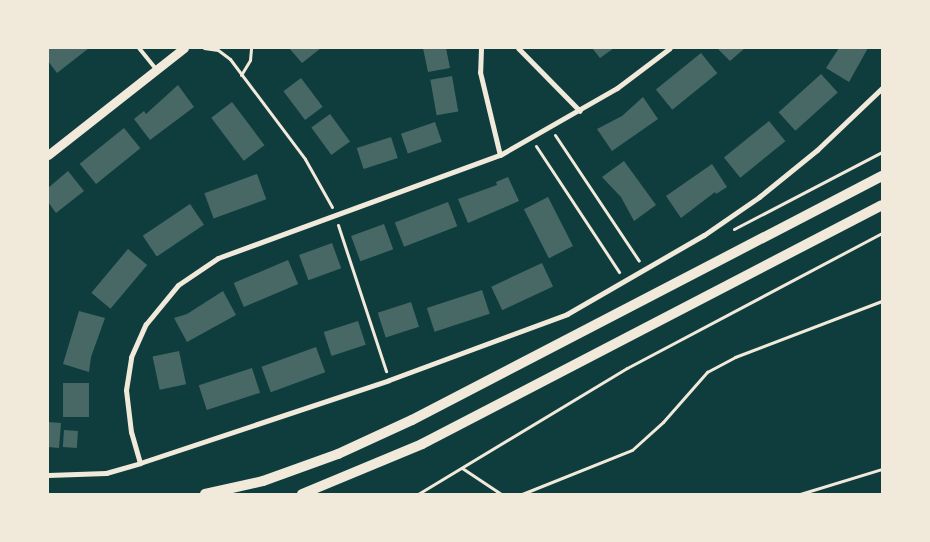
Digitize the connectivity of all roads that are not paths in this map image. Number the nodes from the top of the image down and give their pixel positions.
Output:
1 (139, 48) edge
2 (184, 48) edge
3 (481, 48) edge
4 (518, 48) edge
5 (670, 48) edge
6 (156, 69) junction
7 (882, 88) edge
8 (580, 112) junction
9 (48, 155) edge
10 (500, 155) junction
11 (882, 176) edge
12 (882, 205) edge
13 (140, 463) junction
14 (48, 475) edge
15 (206, 494) edge
16 (302, 494) edge

1 - 6 lane
2 - 6 street
3 - 10 street
4 - 8 street
5 - 8 street
6 - 9 street
7 - 13 street
8 - 10 street
10 - 13 street
11 - 15 main road
12 - 16 main road
13 - 14 street

